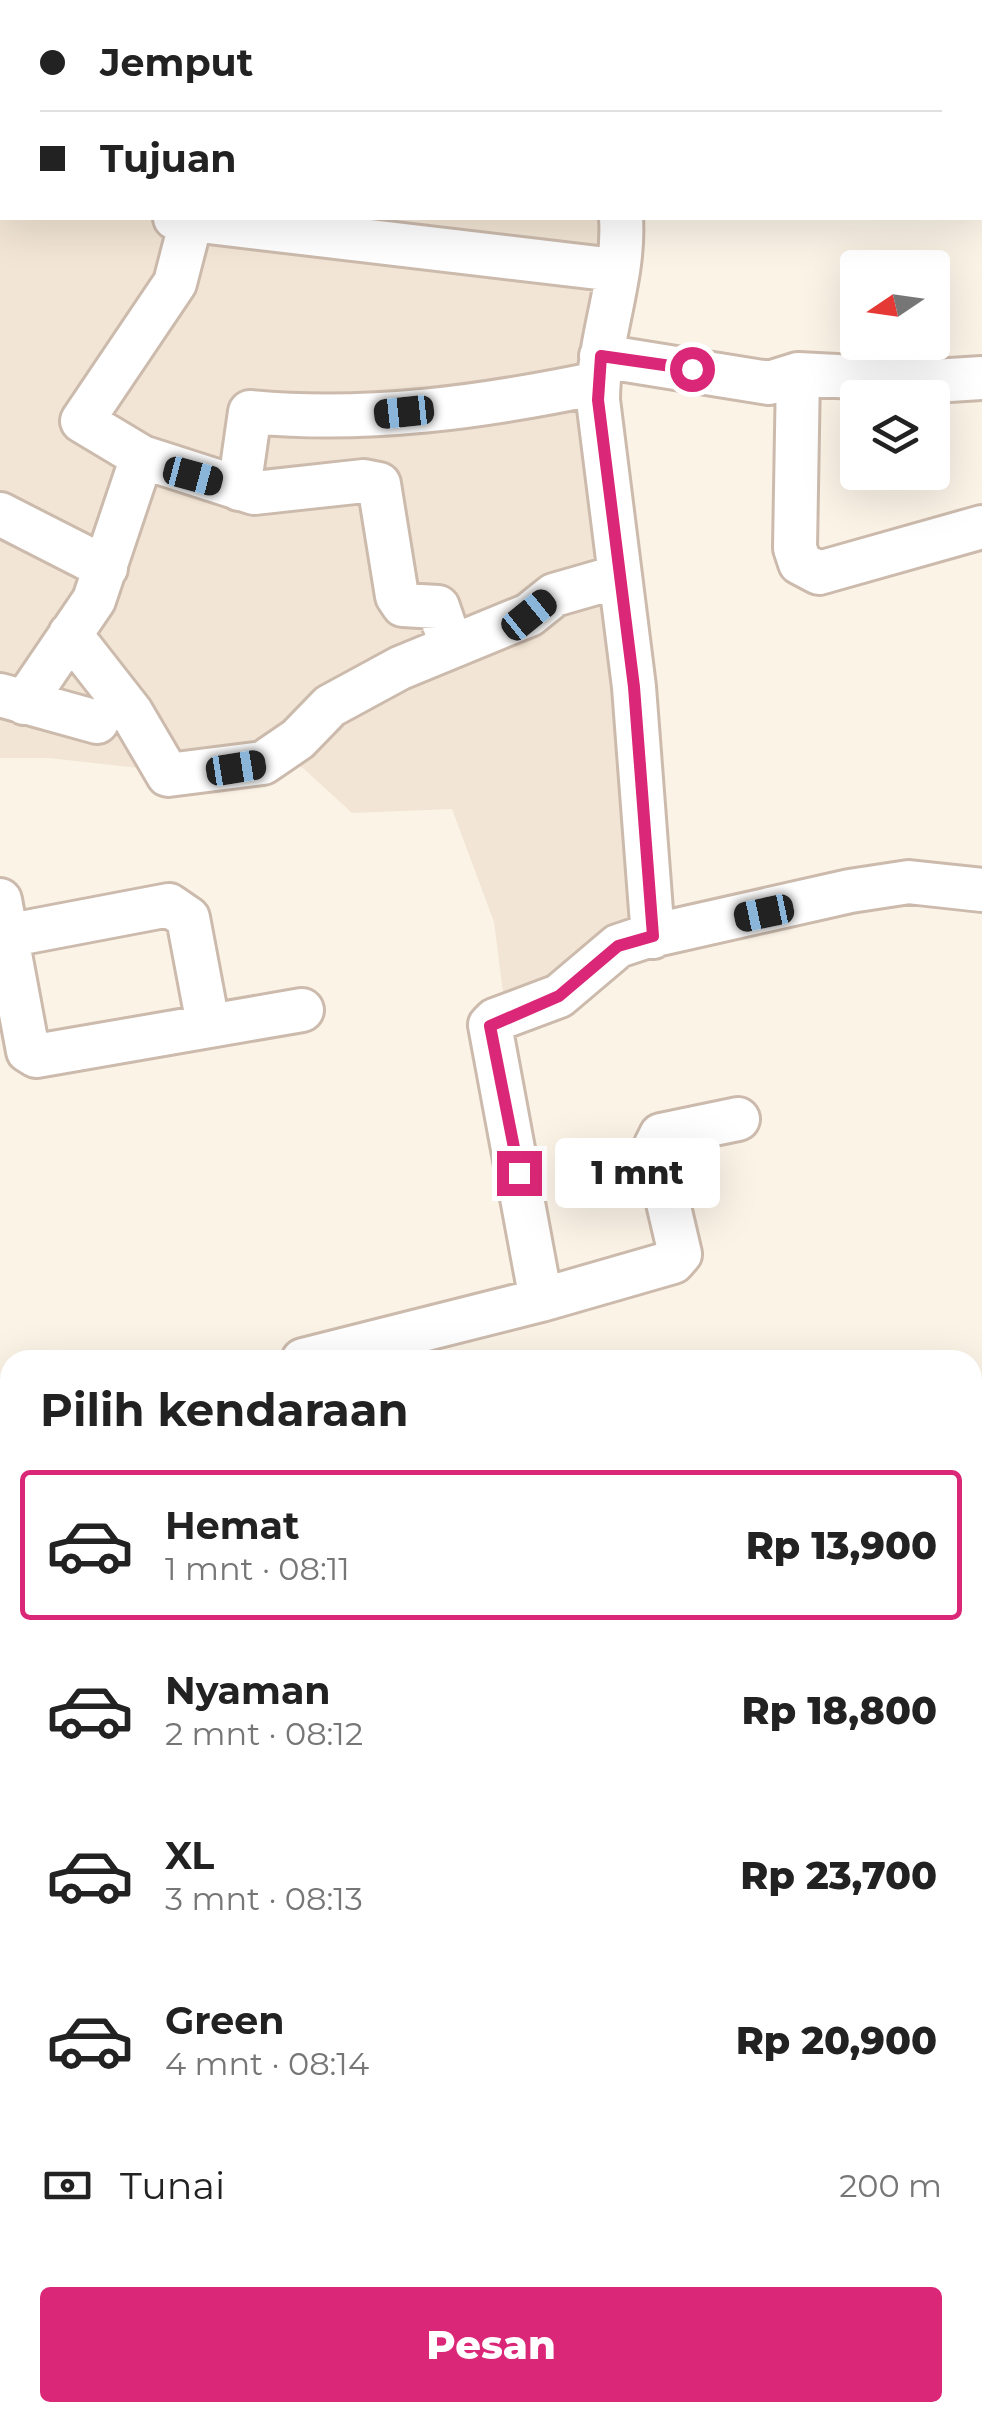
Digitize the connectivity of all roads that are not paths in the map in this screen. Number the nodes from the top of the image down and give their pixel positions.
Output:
1 (183, 220) edge
2 (191, 220) edge
3 (621, 220) edge
4 (615, 270) junction
5 (599, 369) junction
6 (798, 374) junction
7 (982, 378) edge
8 (142, 457) junction
9 (239, 488) junction
10 (0, 514) edge
11 (982, 527) edge
12 (106, 568) junction
13 (620, 576) junction
14 (70, 634) junction
15 (451, 645) junction
16 (12, 699) edge
17 (98, 722) dead end
18 (982, 890) edge
19 (3, 918) edge
20 (653, 936) junction
21 (302, 1010) dead end
22 (208, 1024) junction
23 (738, 1119) dead end
24 (541, 1300) junction
25 (343, 1350) edge

1 - 8 street
2 - 4 street
3 - 4 street
4 - 5 street
5 - 6 street
5 - 9 street
5 - 13 street
6 - 7 street
6 - 11 street
8 - 9 street
8 - 12 street
9 - 15 street
10 - 12 street
12 - 14 street
13 - 15 street
13 - 20 street
14 - 15 street
14 - 16 street
16 - 17 street
18 - 20 street
19 - 22 street
19 - 22 street
20 - 24 street
21 - 22 street
23 - 24 street
24 - 25 street

